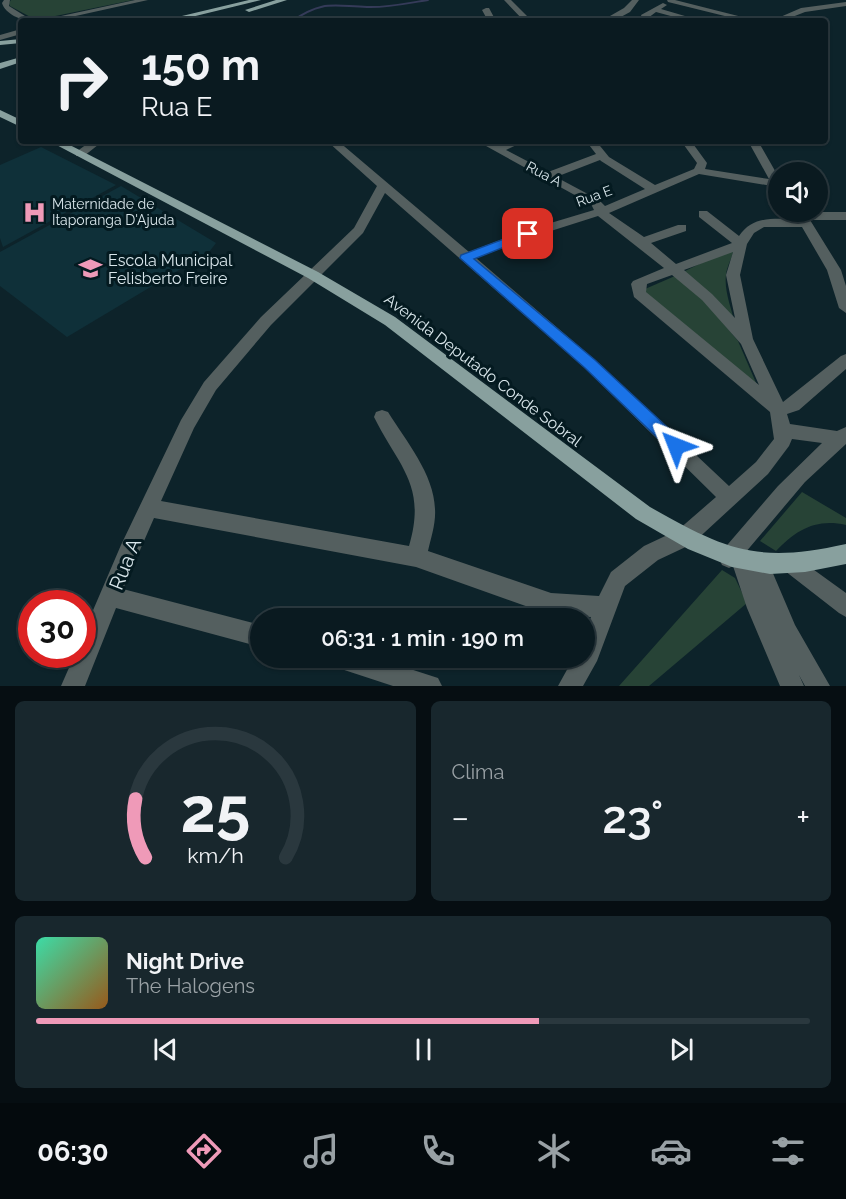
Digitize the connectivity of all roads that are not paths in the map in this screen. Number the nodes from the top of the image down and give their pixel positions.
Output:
1 (7, 0) edge
2 (142, 0) edge
3 (258, 0) edge
4 (284, 0) edge
5 (507, 0) edge
6 (636, 0) edge
7 (670, 0) edge
8 (846, 4) edge
9 (486, 10) dead end
10 (655, 10) junction
11 (18, 15) junction
12 (9, 18) dead end
13 (24, 18) edge
14 (56, 18) edge
15 (178, 18) edge
16 (211, 18) edge
17 (490, 18) edge
18 (525, 18) edge
19 (613, 18) edge
20 (647, 18) edge
21 (686, 18) edge
22 (742, 18) edge
23 (783, 18) edge
24 (18, 33) edge
25 (0, 38) edge
26 (18, 41) edge
27 (0, 43) edge
28 (18, 60) edge
29 (0, 66) edge
30 (0, 113) edge
31 (18, 122) edge
32 (60, 144) edge
33 (94, 144) edge
34 (335, 144) edge
35 (488, 144) edge
36 (512, 144) edge
37 (593, 144) edge
38 (688, 144) edge
39 (754, 144) edge
40 (498, 149) junction
41 (80, 154) junction
42 (602, 155) junction
43 (768, 169) edge
44 (698, 171) junction
45 (548, 176) junction
46 (768, 182) edge
47 (383, 186) junction
48 (652, 188) junction
49 (600, 212) junction
50 (703, 214) dead end
51 (828, 216) edge
52 (846, 216) edge
53 (773, 222) edge
54 (805, 222) edge
55 (682, 228) dead end
56 (642, 242) junction
57 (741, 244) junction
58 (465, 258) junction
59 (675, 270) junction
60 (313, 275) junction
61 (846, 308) edge
62 (747, 341) junction
63 (846, 360) edge
64 (778, 410) junction
65 (382, 417) dead end
66 (783, 430) junction
67 (842, 436) edge
68 (729, 498) junction
69 (149, 508) junction
70 (685, 537) junction
71 (846, 554) edge
72 (416, 556) junction
73 (744, 561) junction
74 (792, 564) junction
75 (112, 596) junction
76 (846, 606) edge
77 (605, 607) junction
78 (250, 633) edge
79 (372, 668) edge
80 (73, 686) edge
81 (430, 686) edge
82 (570, 686) edge
83 (792, 686) edge
84 (818, 686) edge

1 - 11 street
2 - 14 street
3 - 15 main road
4 - 16 main road
5 - 18 street
6 - 19 street
7 - 10 street
7 - 22 street
8 - 23 street
9 - 17 street
10 - 20 street
10 - 21 street
11 - 12 street
11 - 13 street
24 - 25 street
26 - 27 main road
28 - 29 main road
30 - 31 main road
32 - 41 main road, Avenida Deputado Conde Sobral
33 - 41 street
34 - 47 street
35 - 40 street, Rua A
36 - 40 street
37 - 42 street
38 - 44 street
39 - 43 street
40 - 45 street, Rua A
41 - 60 main road, Avenida Deputado Conde Sobral
42 - 45 street
42 - 48 street
44 - 46 street
44 - 48 street, Rua E
45 - 49 street, Rua A
47 - 58 street
47 - 60 street, Rua A
48 - 49 street, Rua E
49 - 56 street, Rua A
49 - 58 street, Rua E
50 - 57 street
51 - 52 street
53 - 57 street
54 - 61 street
55 - 56 street
56 - 59 street, Rua A
57 - 59 street
57 - 62 street
58 - 68 street
59 - 62 street, Rua A
59 - 64 street
60 - 69 street, Rua A
60 - 70 main road, Avenida Deputado Conde Sobral
62 - 64 street
63 - 64 street
64 - 66 street
65 - 72 street
66 - 67 street
66 - 68 street
67 - 73 street
68 - 70 street
69 - 72 street
69 - 75 street, Rua A
70 - 73 main road, Avenida Deputado Conde Sobral
70 - 77 street
71 - 74 main road
72 - 77 street
73 - 74 main road
73 - 83 street
73 - 84 street
74 - 76 street
75 - 78 street
75 - 80 street, Rua A
77 - 82 street
79 - 81 street

